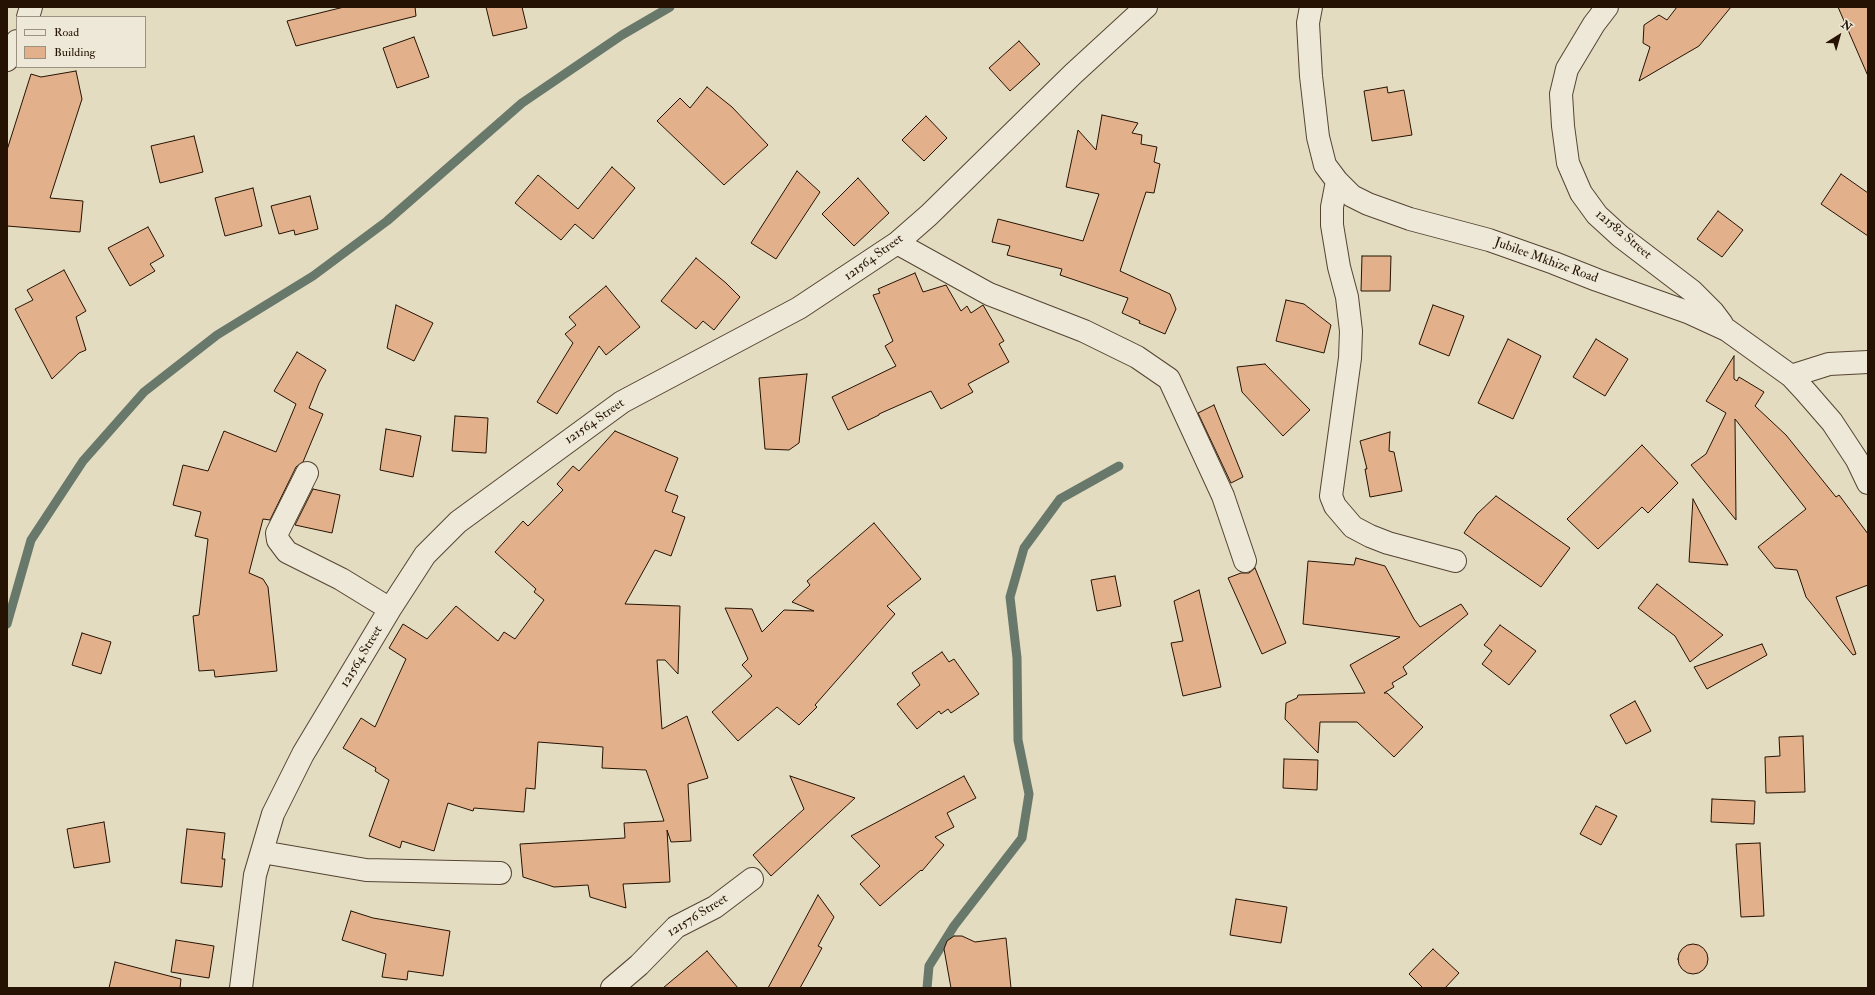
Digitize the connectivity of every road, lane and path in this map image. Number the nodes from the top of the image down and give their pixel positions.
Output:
1 (1146, 7) edge
2 (1310, 7) edge
3 (1607, 7) edge
4 (16, 43) edge
5 (7, 60) edge
6 (1337, 181) junction
7 (897, 243) junction
8 (1727, 330) junction
9 (1868, 362) edge
10 (1791, 376) junction
11 (306, 473) dead end
12 (1868, 483) edge
13 (1245, 561) dead end
14 (1454, 562) dead end
15 (390, 609) junction
16 (262, 852) junction
17 (500, 874) dead end
18 (752, 879) dead end
19 (241, 988) edge
20 (612, 988) edge

1 - 7 street, 121564 Street
2 - 6 street, Jubilee Mkhize Road
3 - 8 street, 121582 Street
4 - 5 street
6 - 8 street, Jubilee Mkhize Road
6 - 14 street
7 - 13 street
7 - 15 street, 121564 Street
8 - 10 street, Jubilee Mkhize Road
9 - 10 street
10 - 12 street, Jubilee Mkhize Road
11 - 15 street
15 - 16 street, 121564 Street
16 - 17 street
16 - 19 street, 121564 Street
18 - 20 street, 121576 Street

